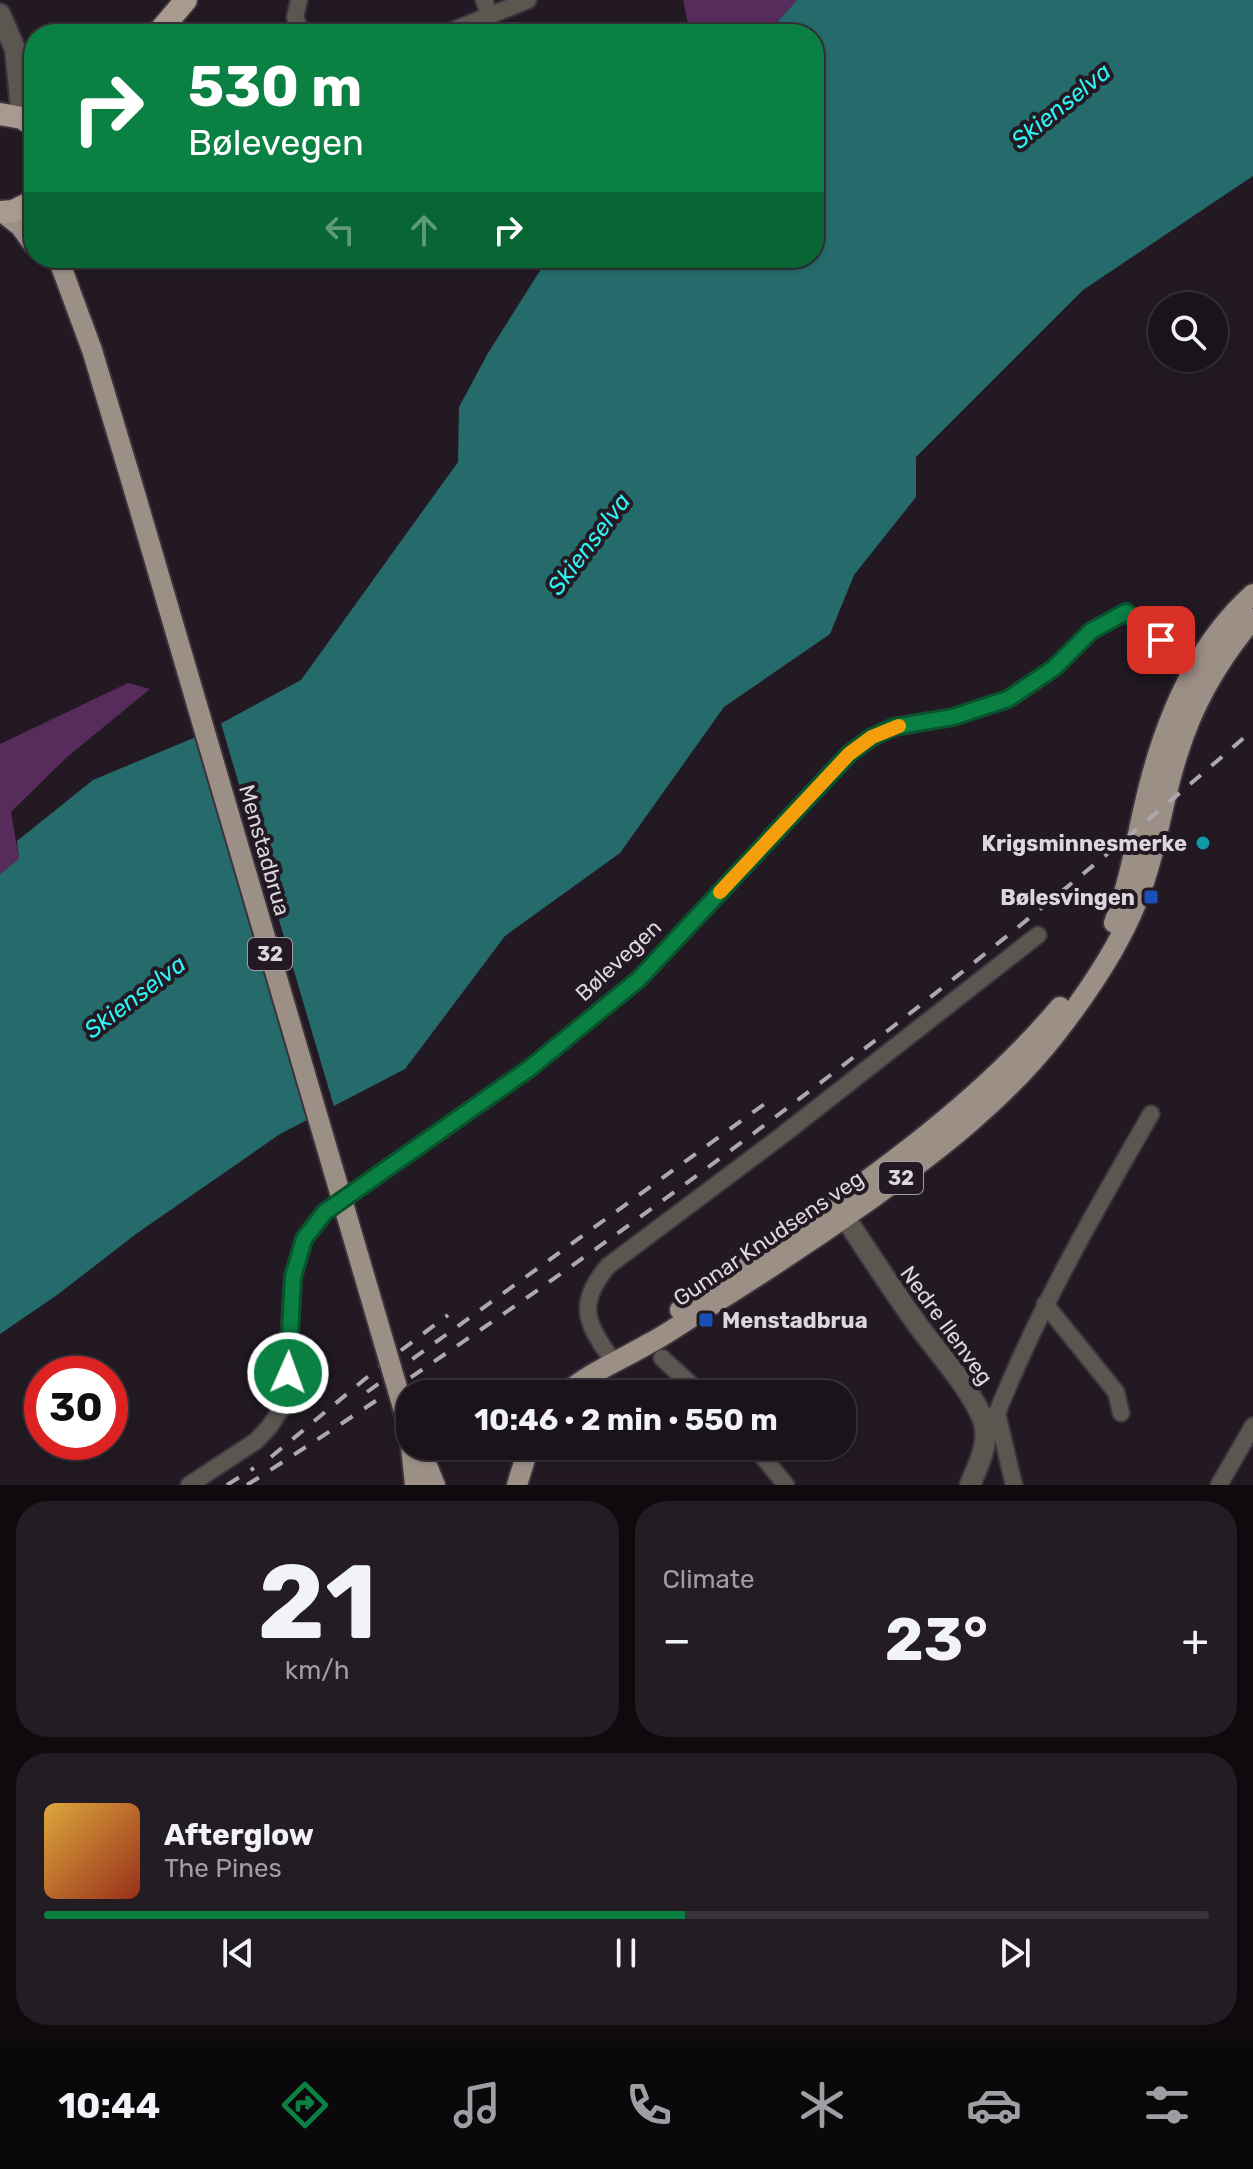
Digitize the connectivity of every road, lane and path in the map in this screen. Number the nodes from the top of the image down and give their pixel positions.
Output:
1 (186, 0) edge
2 (299, 0) edge
3 (528, 0) edge
4 (487, 8) edge
5 (0, 14) edge
6 (166, 24) edge
7 (298, 24) edge
8 (461, 24) edge
9 (0, 38) edge
10 (24, 121) edge
11 (24, 207) edge
12 (1, 212) edge
13 (24, 231) edge
14 (51, 268) edge
15 (61, 268) edge
16 (71, 298) junction
17 (1253, 594) edge
18 (1253, 619) edge
19 (1202, 674) junction
20 (1038, 935) dead end
21 (1151, 1114) dead end
22 (840, 1209) junction
23 (1045, 1304) junction
24 (662, 1358) dead end
25 (613, 1361) junction
26 (585, 1380) edge
27 (686, 1380) edge
28 (396, 1383) edge
29 (1121, 1413) dead end
30 (990, 1416) junction
31 (1253, 1426) edge
32 (412, 1460) edge
33 (425, 1460) edge
34 (524, 1460) edge
35 (765, 1460) edge
36 (515, 1483) edge
37 (189, 1485) edge
38 (415, 1485) edge
39 (435, 1485) edge
40 (786, 1485) edge
41 (970, 1485) edge
42 (1014, 1485) edge
43 (1219, 1485) edge

1 - 6 highway
2 - 7 street
3 - 4 street
4 - 8 street
5 - 9 street
5 - 10 street
11 - 12 highway
12 - 13 main road
14 - 16 main road, Menstadbrua / 32
15 - 16 main road, Menstadbrua / 32
16 - 28 main road, Menstadbrua / 32, bridge
17 - 19 main road, 32
18 - 19 main road, 32
19 - 22 main road, Gunnar Knudsens veg / 32
19 - 37 street, Bølevegen
20 - 25 street
21 - 23 street
22 - 25 main road, Gunnar Knudsens veg / 32
22 - 30 street, Nedre Ilenveg
23 - 29 street
23 - 30 street
24 - 27 street
25 - 26 main road, Gunnar Knudsens veg / 32
30 - 41 street, Nedre Ilenveg
30 - 42 street, Nedre Ilenveg
31 - 43 street
32 - 38 main road
33 - 39 main road
34 - 36 main road
35 - 40 street

